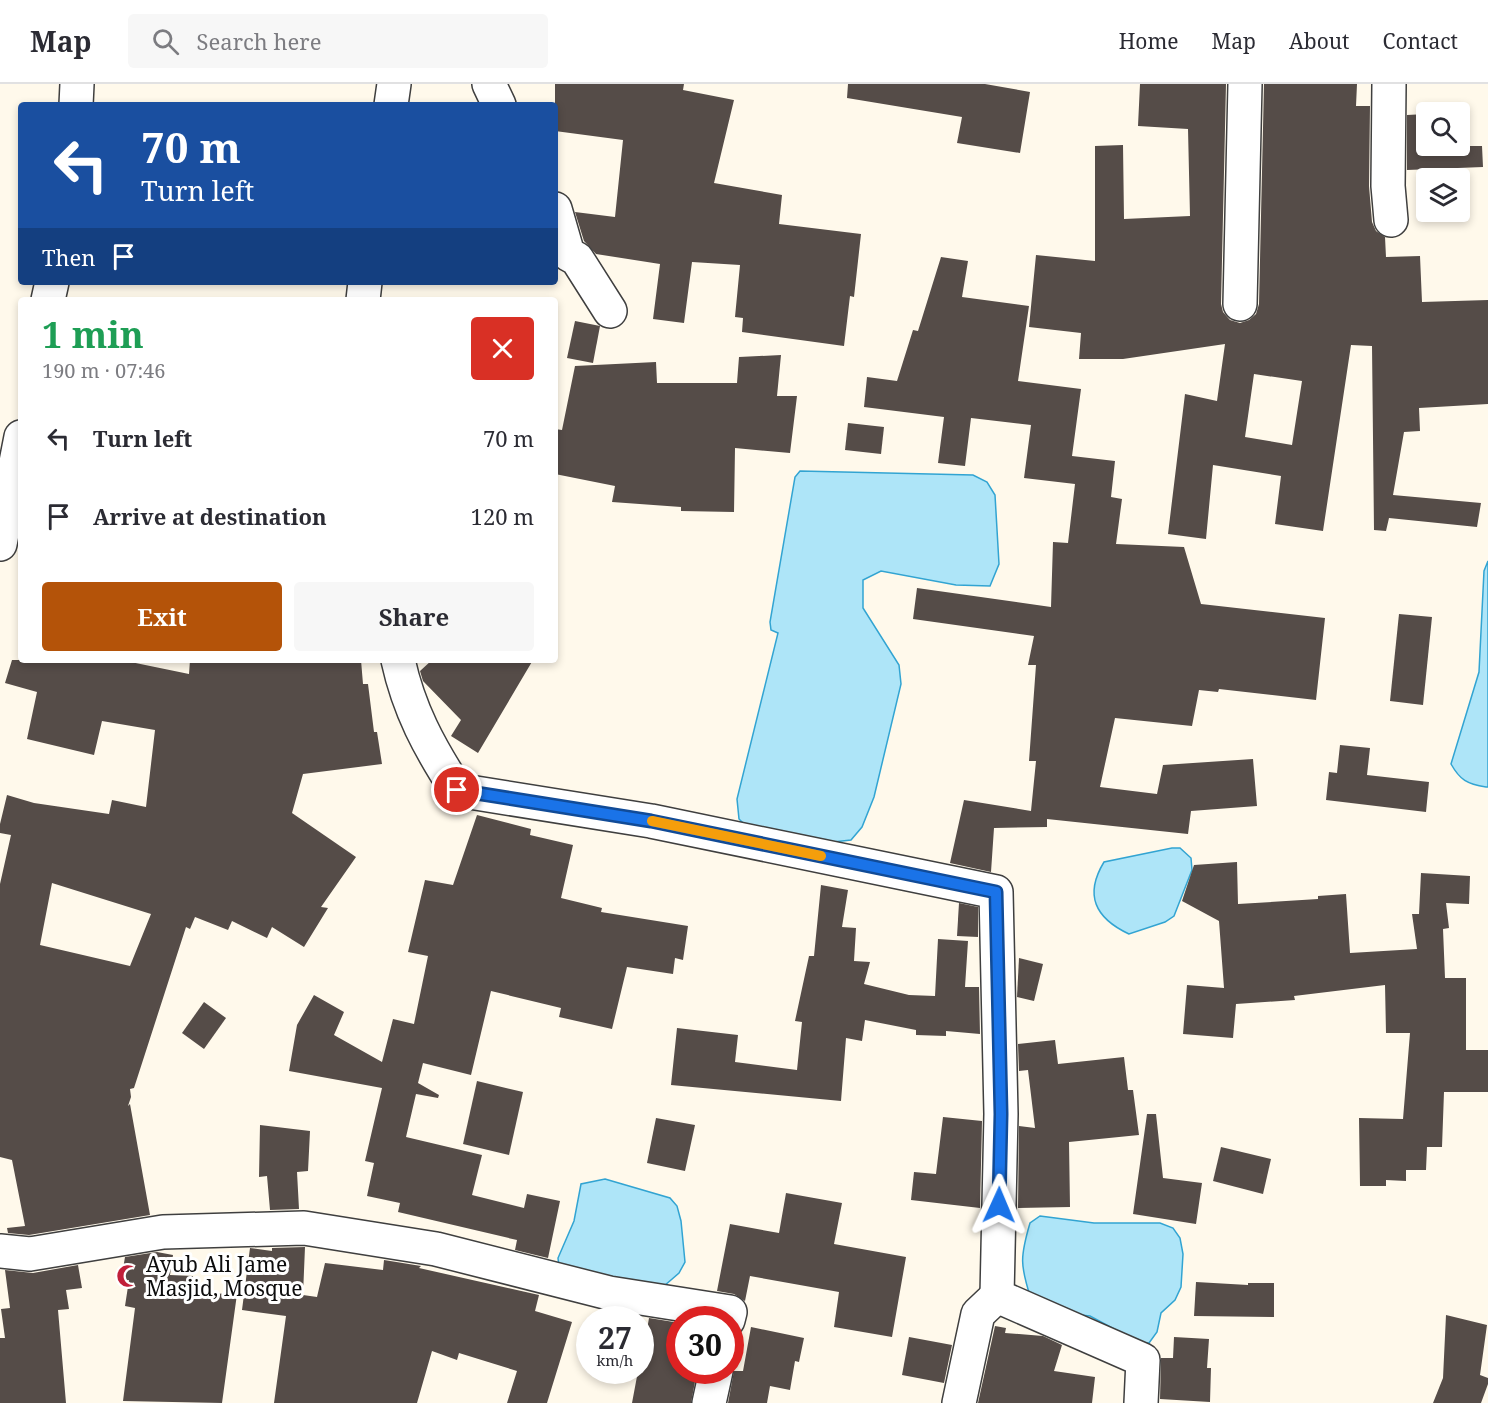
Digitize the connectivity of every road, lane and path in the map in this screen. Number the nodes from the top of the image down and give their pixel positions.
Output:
1 (77, 84) edge
2 (394, 84) edge
3 (489, 84) edge
4 (1245, 84) edge
5 (1389, 84) edge
6 (76, 102) edge
7 (391, 102) edge
8 (498, 102) edge
9 (558, 219) edge
10 (1391, 220) dead end
11 (1240, 304) dead end
12 (610, 310) dead end
13 (18, 452) edge
14 (0, 543) edge
15 (399, 663) edge
16 (0, 1251) edge
17 (997, 1296) junction
18 (692, 1306) edge
19 (713, 1384) edge
20 (709, 1403) edge
21 (959, 1403) edge
22 (1141, 1403) edge

1 - 6 street
2 - 7 street
3 - 8 street
4 - 11 street
5 - 10 street
9 - 12 street
13 - 14 street
15 - 17 street
16 - 18 street
17 - 21 street
17 - 22 street
19 - 20 street

